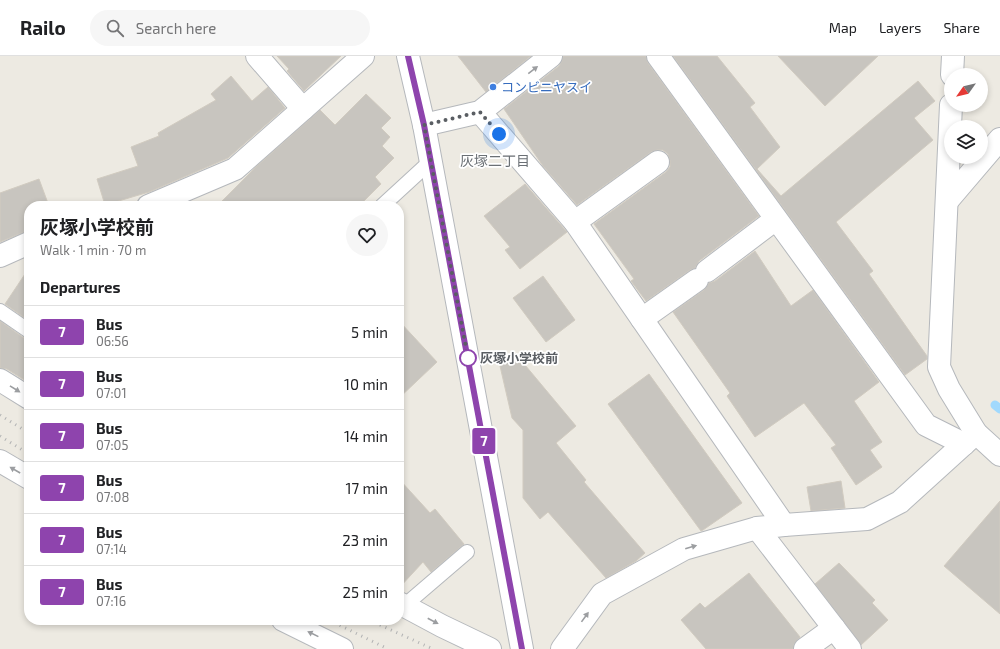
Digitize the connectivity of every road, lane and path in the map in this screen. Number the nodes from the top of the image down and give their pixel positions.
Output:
1 (257, 56) edge
2 (363, 56) edge
3 (408, 56) edge
4 (551, 56) edge
5 (658, 56) edge
6 (953, 56) edge
7 (952, 68) edge
8 (303, 109) junction
9 (480, 112) junction
10 (951, 112) edge
11 (424, 125) junction
12 (1000, 139) edge
13 (431, 161) junction
14 (658, 162) dead end
15 (948, 200) junction
16 (160, 201) edge
17 (387, 201) edge
18 (776, 219) junction
19 (575, 222) junction
20 (24, 245) edge
21 (0, 256) edge
22 (0, 311) edge
23 (642, 319) junction
24 (24, 328) edge
25 (0, 380) edge
26 (24, 395) edge
27 (970, 438) junction
28 (1000, 455) edge
29 (0, 461) edge
30 (24, 475) edge
31 (784, 525) junction
32 (757, 528) junction
33 (467, 552) dead end
34 (404, 602) edge
35 (404, 605) edge
36 (293, 625) edge
37 (834, 628) junction
38 (342, 649) edge
39 (490, 649) edge
40 (522, 649) edge
41 (562, 649) edge
42 (805, 649) edge
43 (850, 649) edge

1 - 8 street
2 - 8 street
3 - 11 street
9 -> 4 street
5 - 18 street
6 - 7 street
8 - 16 street
9 - 11 street
9 - 19 street
10 - 15 street
11 - 13 street
12 - 15 street
13 - 17 lane
13 - 40 street
14 - 19 street
15 - 27 street
18 - 23 street
18 - 27 street
19 - 23 street
20 - 21 street
22 - 24 lane
23 - 31 street
25 -> 26 street
27 - 28 street
27 - 31 street
30 -> 29 street
31 - 32 street
32 - 37 street
41 -> 32 street
33 - 34 lane
35 -> 39 street
38 -> 36 street
37 - 42 street
37 - 43 street

